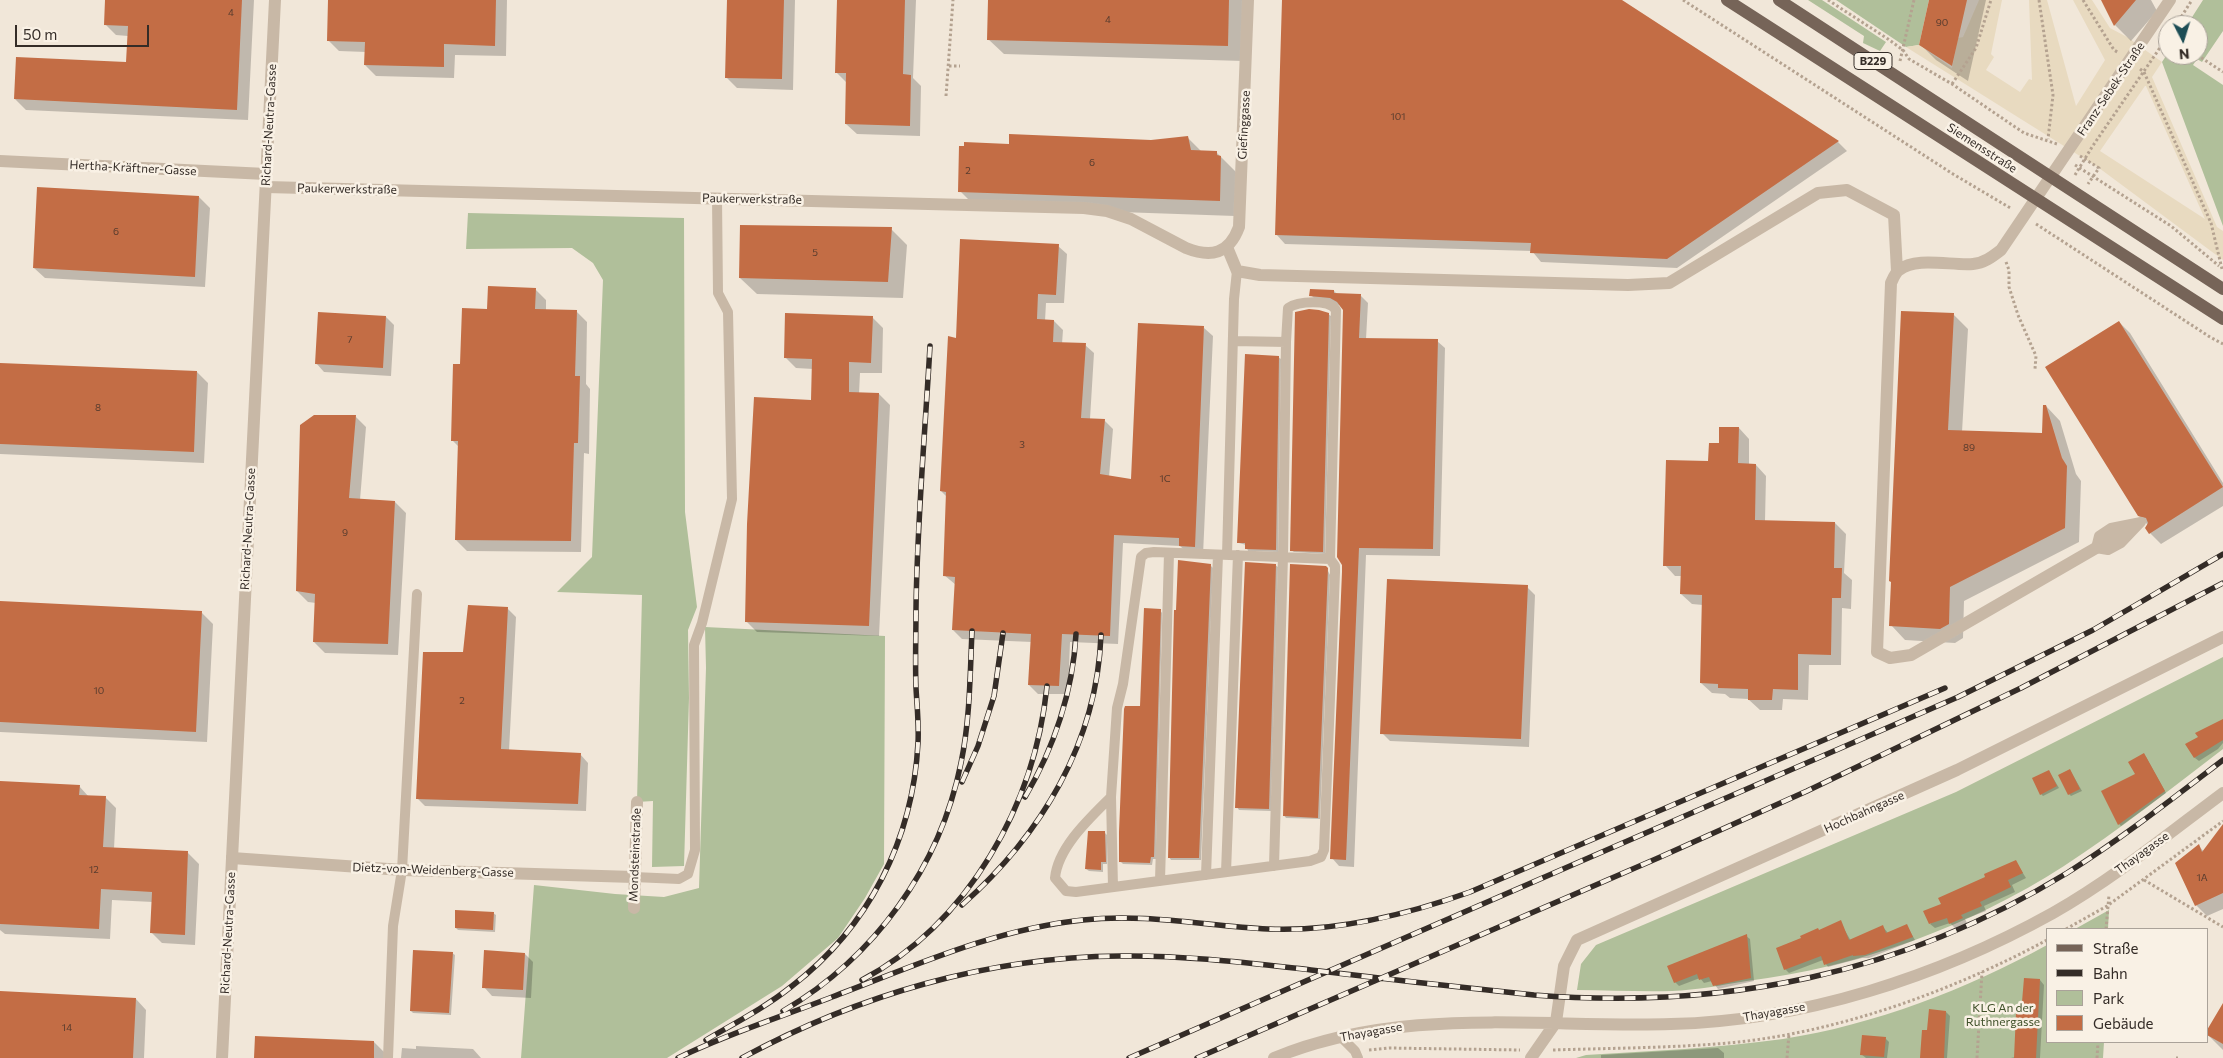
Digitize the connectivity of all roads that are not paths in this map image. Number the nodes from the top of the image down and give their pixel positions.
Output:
1 (275, 0) edge
2 (1248, 0) edge
3 (1727, 0) edge
4 (1779, 0) edge
5 (2170, 0) edge
6 (0, 161) edge
7 (2052, 177) junction
8 (266, 181) junction
9 (717, 198) junction
10 (2037, 199) junction
11 (1227, 247) junction
12 (1237, 271) junction
13 (1897, 271) junction
14 (2223, 289) edge
15 (2223, 319) edge
16 (1233, 340) junction
17 (1286, 342) junction
18 (2141, 522) dead end
19 (2096, 548) joint
20 (1169, 553) junction
21 (1222, 555) junction
22 (1238, 555) junction
23 (1283, 556) junction
24 (1330, 559) junction
25 (417, 594) dead end
26 (2223, 637) edge
27 (2223, 793) edge
28 (1111, 797) junction
29 (637, 802) dead end
30 (232, 858) junction
31 (1274, 866) junction
32 (402, 870) junction
33 (1226, 872) junction
34 (1206, 875) junction
35 (634, 877) junction
36 (1160, 881) junction
37 (1113, 887) junction
38 (634, 908) dead end
39 (1556, 1022) junction
40 (1341, 1037) junction
41 (222, 1058) edge
42 (388, 1058) edge
43 (1274, 1058) edge
44 (1358, 1058) edge
45 (1531, 1058) edge

1 - 8 street, Richard-Neutra-Gasse
2 - 11 street, Giefinggasse
3 - 10 main road, Siemensstraße / B229
4 - 7 main road, Siemensstraße / B229
5 - 7 street, Franz-Sebek-Straße
6 - 8 street, Hertha-Kräftner-Gasse
7 - 10 street, Franz-Sebek-Straße
7 - 14 main road, Siemensstraße / B229
8 - 9 street, Paukerwerkstraße
8 - 30 street, Richard-Neutra-Gasse
9 - 11 street, Paukerwerkstraße
9 - 35 lane
10 - 13 street, Franz-Sebek-Straße
10 - 15 main road, Siemensstraße / B229
11 - 12 street
12 - 13 street
12 - 16 lane
13 - 19 street
16 - 17 lane
16 - 21 lane
17 - 23 lane
17 - 24 lane
18 - 19 lane
20 - 21 lane
20 - 28 lane
20 - 36 lane
21 - 22 lane
21 - 34 lane
22 - 23 lane
22 - 33 lane
23 - 24 lane
23 - 31 lane
24 - 31 lane
25 - 32 lane
26 - 39 street, Hochbahngasse
27 - 39 street, Thayagasse
28 - 37 lane
28 - 37 lane
29 - 35 street, Mondsteinstraße
30 - 32 street, Dietz-von-Weidenberg-Gasse
30 - 41 street, Richard-Neutra-Gasse
31 - 33 lane
32 - 35 street, Dietz-von-Weidenberg-Gasse
32 - 42 lane
33 - 34 lane
34 - 36 lane
35 - 38 street, Mondsteinstraße
36 - 37 lane
39 - 40 street, Thayagasse
39 - 45 street
40 - 43 street, Thayagasse
40 - 44 lane

